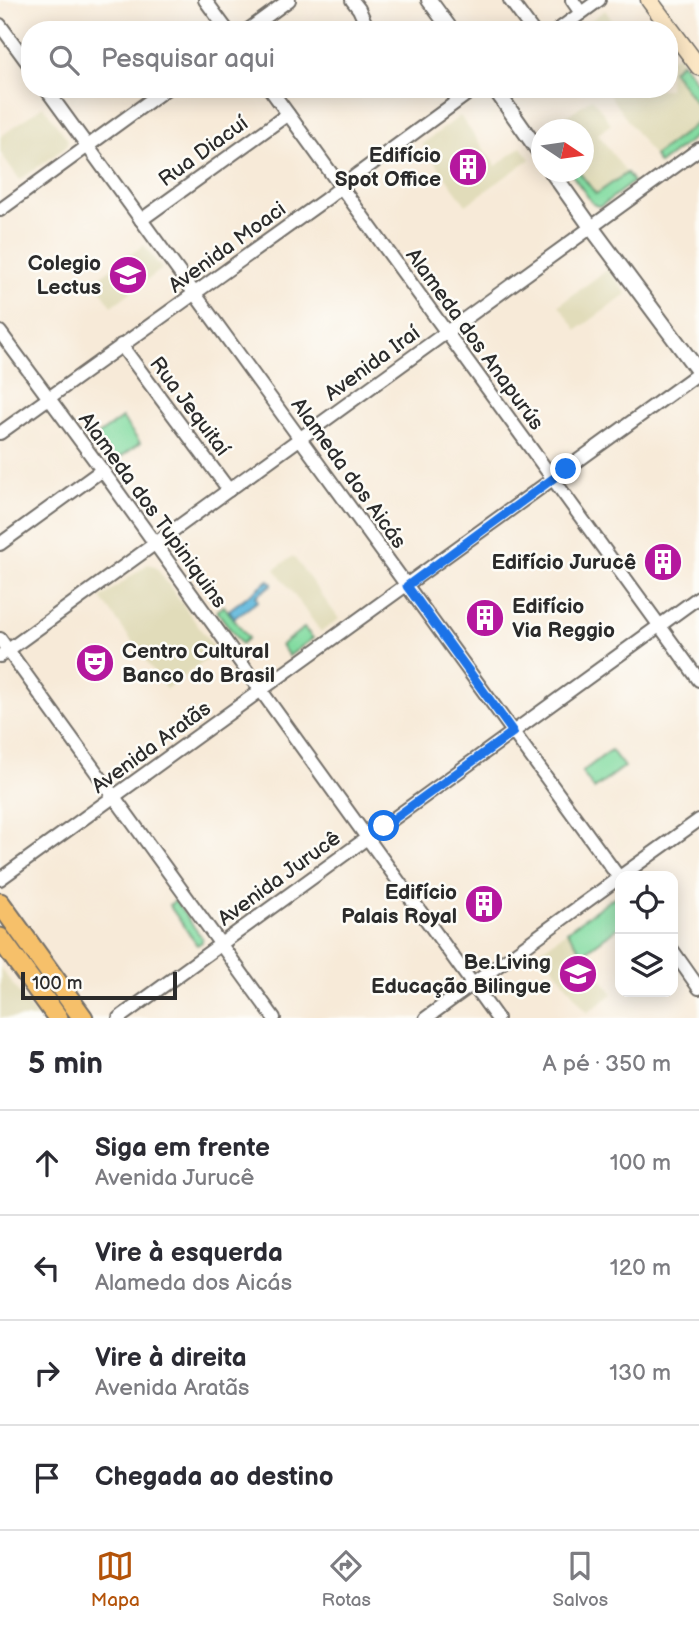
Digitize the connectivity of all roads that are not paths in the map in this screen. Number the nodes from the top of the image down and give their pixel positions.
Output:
1 (205, 0) edge
2 (289, 0) edge
3 (352, 0) edge
4 (429, 0) edge
5 (510, 0) edge
6 (572, 0) edge
7 (599, 0) edge
8 (649, 0) edge
9 (581, 13) junction
10 (220, 21) edge
11 (260, 21) edge
12 (364, 21) edge
13 (444, 21) edge
14 (525, 21) edge
15 (570, 21) edge
16 (665, 21) edge
17 (0, 25) edge
18 (678, 39) edge
19 (21, 54) edge
20 (699, 67) edge
21 (53, 98) edge
22 (154, 98) edge
23 (276, 98) edge
24 (462, 98) edge
25 (501, 98) edge
26 (288, 114) junction
27 (699, 139) edge
28 (531, 141) edge
29 (88, 146) junction
30 (699, 149) edge
31 (559, 182) edge
32 (345, 192) junction
33 (1, 207) edge
34 (141, 220) junction
35 (589, 224) junction
36 (195, 293) junction
37 (0, 332) edge
38 (447, 333) junction
39 (121, 345) junction
40 (699, 372) edge
41 (48, 398) junction
42 (0, 433) edge
43 (300, 439) junction
44 (102, 470) junction
45 (553, 479) junction
46 (229, 490) junction
47 (0, 544) edge
48 (155, 544) junction
49 (407, 586) junction
50 (699, 597) edge
51 (660, 625) junction
52 (0, 639) edge
53 (4, 653) edge
54 (699, 680) edge
55 (260, 692) junction
56 (513, 732) junction
57 (115, 797) junction
58 (699, 820) edge
59 (366, 839) junction
60 (616, 871) edge
61 (628, 871) edge
62 (0, 879) edge
63 (615, 881) edge
64 (0, 903) edge
65 (0, 938) edge
66 (220, 944) junction
67 (678, 958) edge
68 (472, 984) junction
69 (699, 988) edge
70 (58, 1018) edge
71 (83, 1018) edge
72 (119, 1018) edge
73 (274, 1018) edge
74 (426, 1018) edge
75 (497, 1018) edge

1 - 10 street
2 - 11 street
3 - 12 street
4 - 13 street
5 - 14 street
6 - 9 street
7 - 9 street
8 - 16 main road
9 - 15 street
17 - 19 street
18 - 20 main road
21 - 29 street, Alameda dos Aicás
22 - 29 street
23 - 26 street, Alameda dos Anapurús
24 - 32 street
25 - 28 street
26 - 32 street, Alameda dos Anapurús
26 - 34 street, Rua Diacuí
27 - 35 street
29 - 33 street
29 - 34 street, Alameda dos Aicás
30 - 35 street, Avenida Iraí
31 - 35 street
32 - 36 street, Avenida Moaci
32 - 38 street, Alameda dos Anapurús
34 - 36 street, Alameda dos Aicás
35 - 38 street, Avenida Iraí
35 - 40 street
36 - 39 street, Avenida Moaci
36 - 43 street, Alameda dos Aicás
37 - 41 street, Alameda dos Tupiniquins
38 - 43 street, Avenida Iraí
38 - 45 street, Alameda dos Anapurús
39 - 41 street, Avenida Moaci
39 - 46 street, Rua Jequitaí
40 - 45 street, Avenida Aratãs
41 - 42 street, Avenida Moaci
41 - 44 street, Alameda dos Tupiniquins
43 - 46 street, Avenida Iraí
43 - 49 street, Alameda dos Aicás
44 - 47 street
44 - 48 street, Alameda dos Tupiniquins
45 - 49 street, Avenida Aratãs
45 - 51 street, Alameda dos Anapurús
46 - 48 street, Avenida Iraí
48 - 53 street, Avenida Iraí
48 - 55 street, Alameda dos Tupiniquins
49 - 55 street, Avenida Aratãs
49 - 56 street, Alameda dos Aicás
50 - 51 street, Avenida Jurucê
51 - 54 street, Alameda dos Anapurús
51 - 56 street, Avenida Jurucê
52 - 53 street
53 - 57 street
55 - 57 street, Avenida Aratãs
55 - 59 street, Alameda dos Tupiniquins
56 - 59 street, Avenida Jurucê
56 - 60 street, Alameda dos Aicás
57 - 62 street, Avenida Aratãs
57 - 66 street
58 - 61 street
59 - 66 street, Avenida Jurucê
59 - 68 street, Alameda dos Tupiniquins
63 - 68 street
64 - 71 highway
65 - 70 highway
66 - 72 street, Avenida Jurucê
66 - 73 street
67 - 69 street
68 - 74 street
68 - 75 street, Alameda dos Tupiniquins

